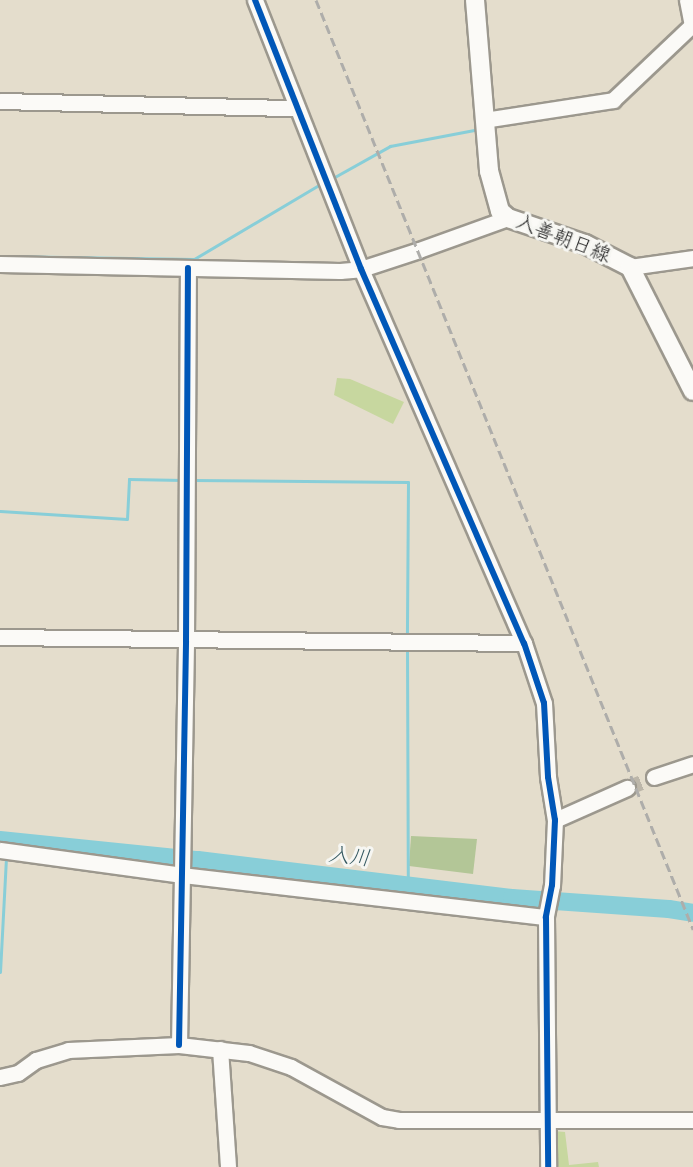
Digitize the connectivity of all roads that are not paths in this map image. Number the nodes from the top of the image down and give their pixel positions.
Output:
1 (255, 0) edge
2 (475, 0) edge
3 (687, 0) edge
4 (692, 25) edge
5 (0, 101) edge
6 (297, 108) junction
7 (484, 120) junction
8 (508, 218) junction
9 (693, 258) edge
10 (0, 264) edge
11 (630, 267) junction
12 (188, 268) junction
13 (361, 269) junction
14 (693, 391) edge
15 (0, 638) edge
16 (186, 641) junction
17 (524, 643) junction
18 (693, 764) edge
19 (654, 777) tunnel mouth
20 (627, 788) tunnel mouth
21 (555, 820) junction
22 (0, 850) edge
23 (182, 875) junction
24 (546, 917) junction
25 (179, 1045) junction
26 (220, 1049) junction
27 (0, 1077) edge
28 (547, 1120) junction
29 (693, 1120) edge
30 (228, 1167) edge
31 (548, 1167) edge

1 - 6 street
2 - 7 main road, 入善朝日線
3 - 4 street
4 - 7 street
5 - 6 street
6 - 13 street
7 - 8 main road, 入善朝日線
8 - 11 main road, 入善朝日線
8 - 13 street
9 - 11 street
10 - 12 street
11 - 14 main road, 入善朝日線
12 - 13 street
12 - 16 street
13 - 17 street
15 - 16 street
16 - 17 street
16 - 23 street
17 - 21 street
18 - 19 street
20 - 21 street
21 - 24 street
22 - 23 street
23 - 24 street
23 - 25 street
24 - 28 street
25 - 26 street
25 - 27 street
26 - 28 street
26 - 30 street
28 - 29 street
28 - 31 street

